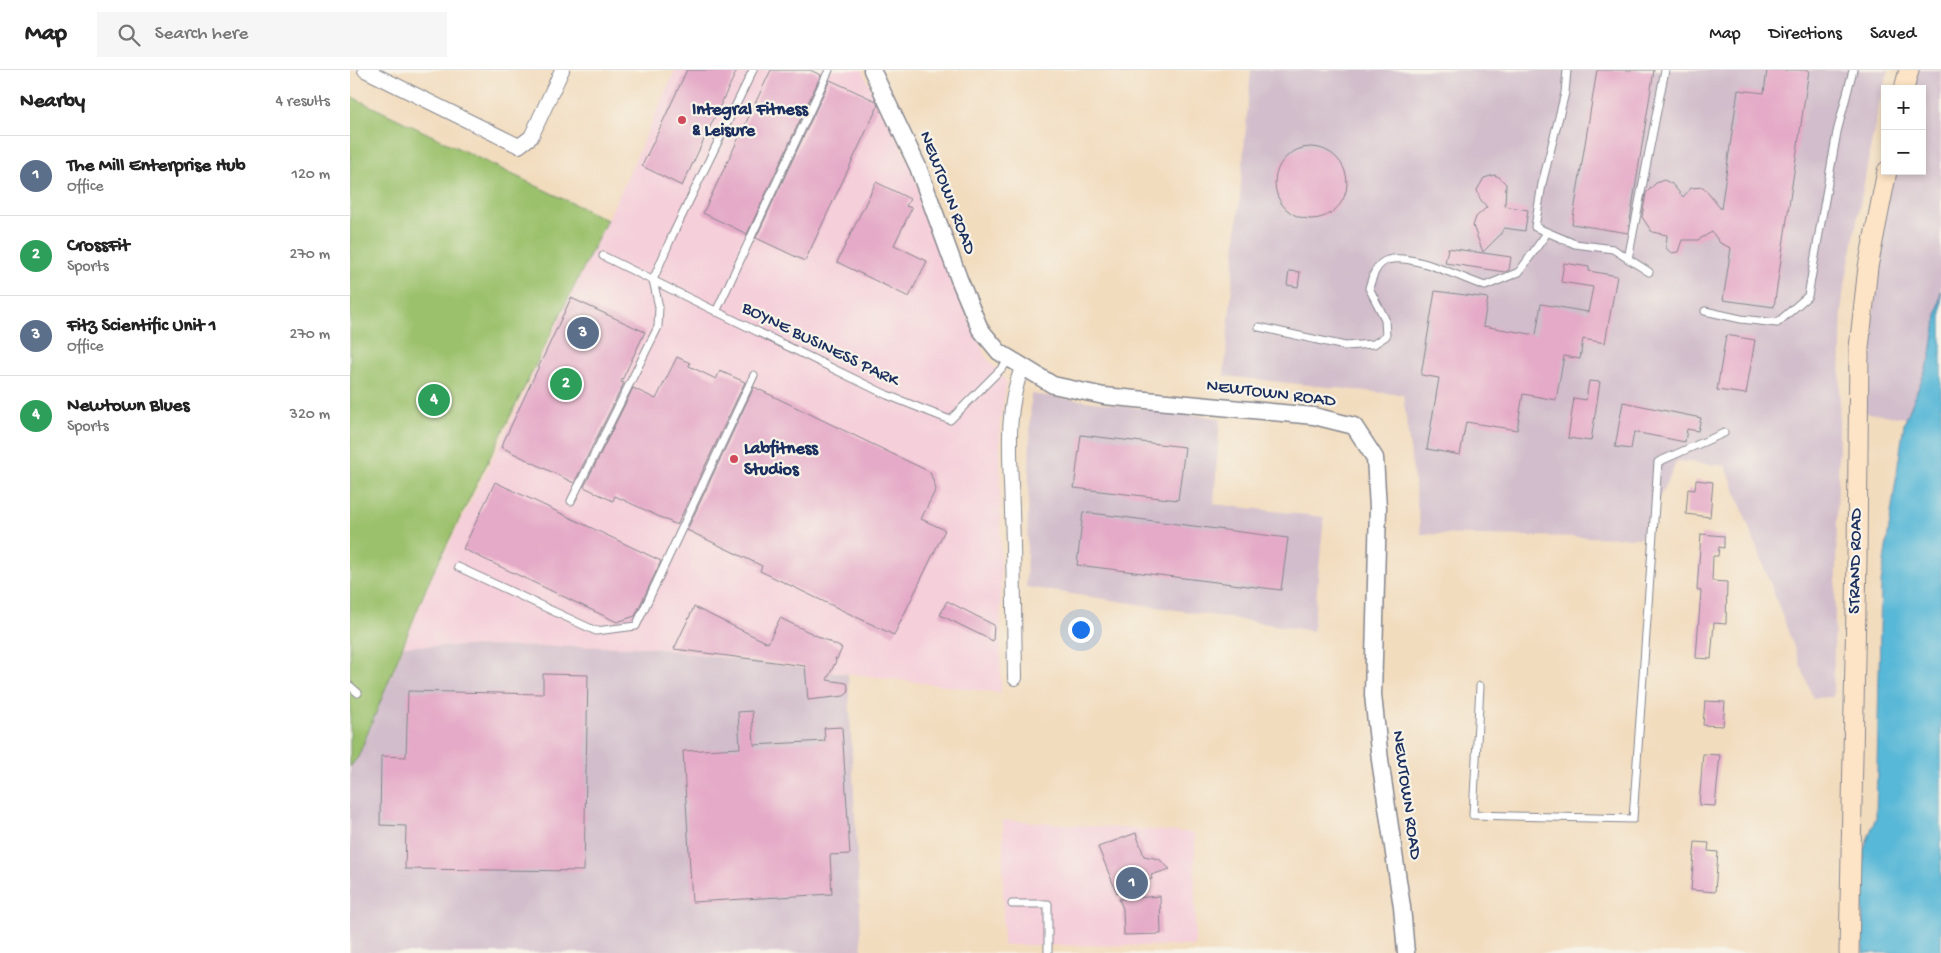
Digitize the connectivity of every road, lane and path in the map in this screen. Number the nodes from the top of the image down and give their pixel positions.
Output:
1 (365, 70) edge
2 (562, 70) edge
3 (753, 70) edge
4 (829, 70) edge
5 (872, 70) edge
6 (1567, 70) edge
7 (1665, 70) edge
8 (1853, 70) edge
9 (1909, 70) edge
10 (1905, 85) edge
11 (1886, 175) edge
12 (1547, 232) junction
13 (603, 256) dead end
14 (1628, 258) junction
15 (1650, 272) dead end
16 (653, 280) junction
17 (1705, 311) dead end
18 (716, 312) junction
19 (1259, 327) dead end
20 (1016, 364) junction
21 (754, 375) dead end
22 (1724, 433) dead end
23 (571, 501) dead end
24 (458, 567) dead end
25 (1015, 678) dead end
26 (350, 686) edge
27 (1480, 686) dead end
28 (358, 693) dead end
29 (1012, 904) dead end
30 (1048, 953) edge
31 (1406, 953) edge
32 (1849, 953) edge

1 - 2 street
3 - 16 lane
4 - 18 lane
5 - 20 street, NEWTOWN ROAD
6 - 12 lane
7 - 14 lane
8 - 17 lane
9 - 10 main road
11 - 32 main road, STRAND ROAD
12 - 14 lane
12 - 19 lane
13 - 16 lane, BOYNE BUSINESS PARK
14 - 15 lane
16 - 18 lane, BOYNE BUSINESS PARK
16 - 23 lane
18 - 20 lane, BOYNE BUSINESS PARK
20 - 25 street
20 - 31 street, NEWTOWN ROAD
21 - 24 lane
22 - 27 lane
26 - 28 lane
29 - 30 lane

